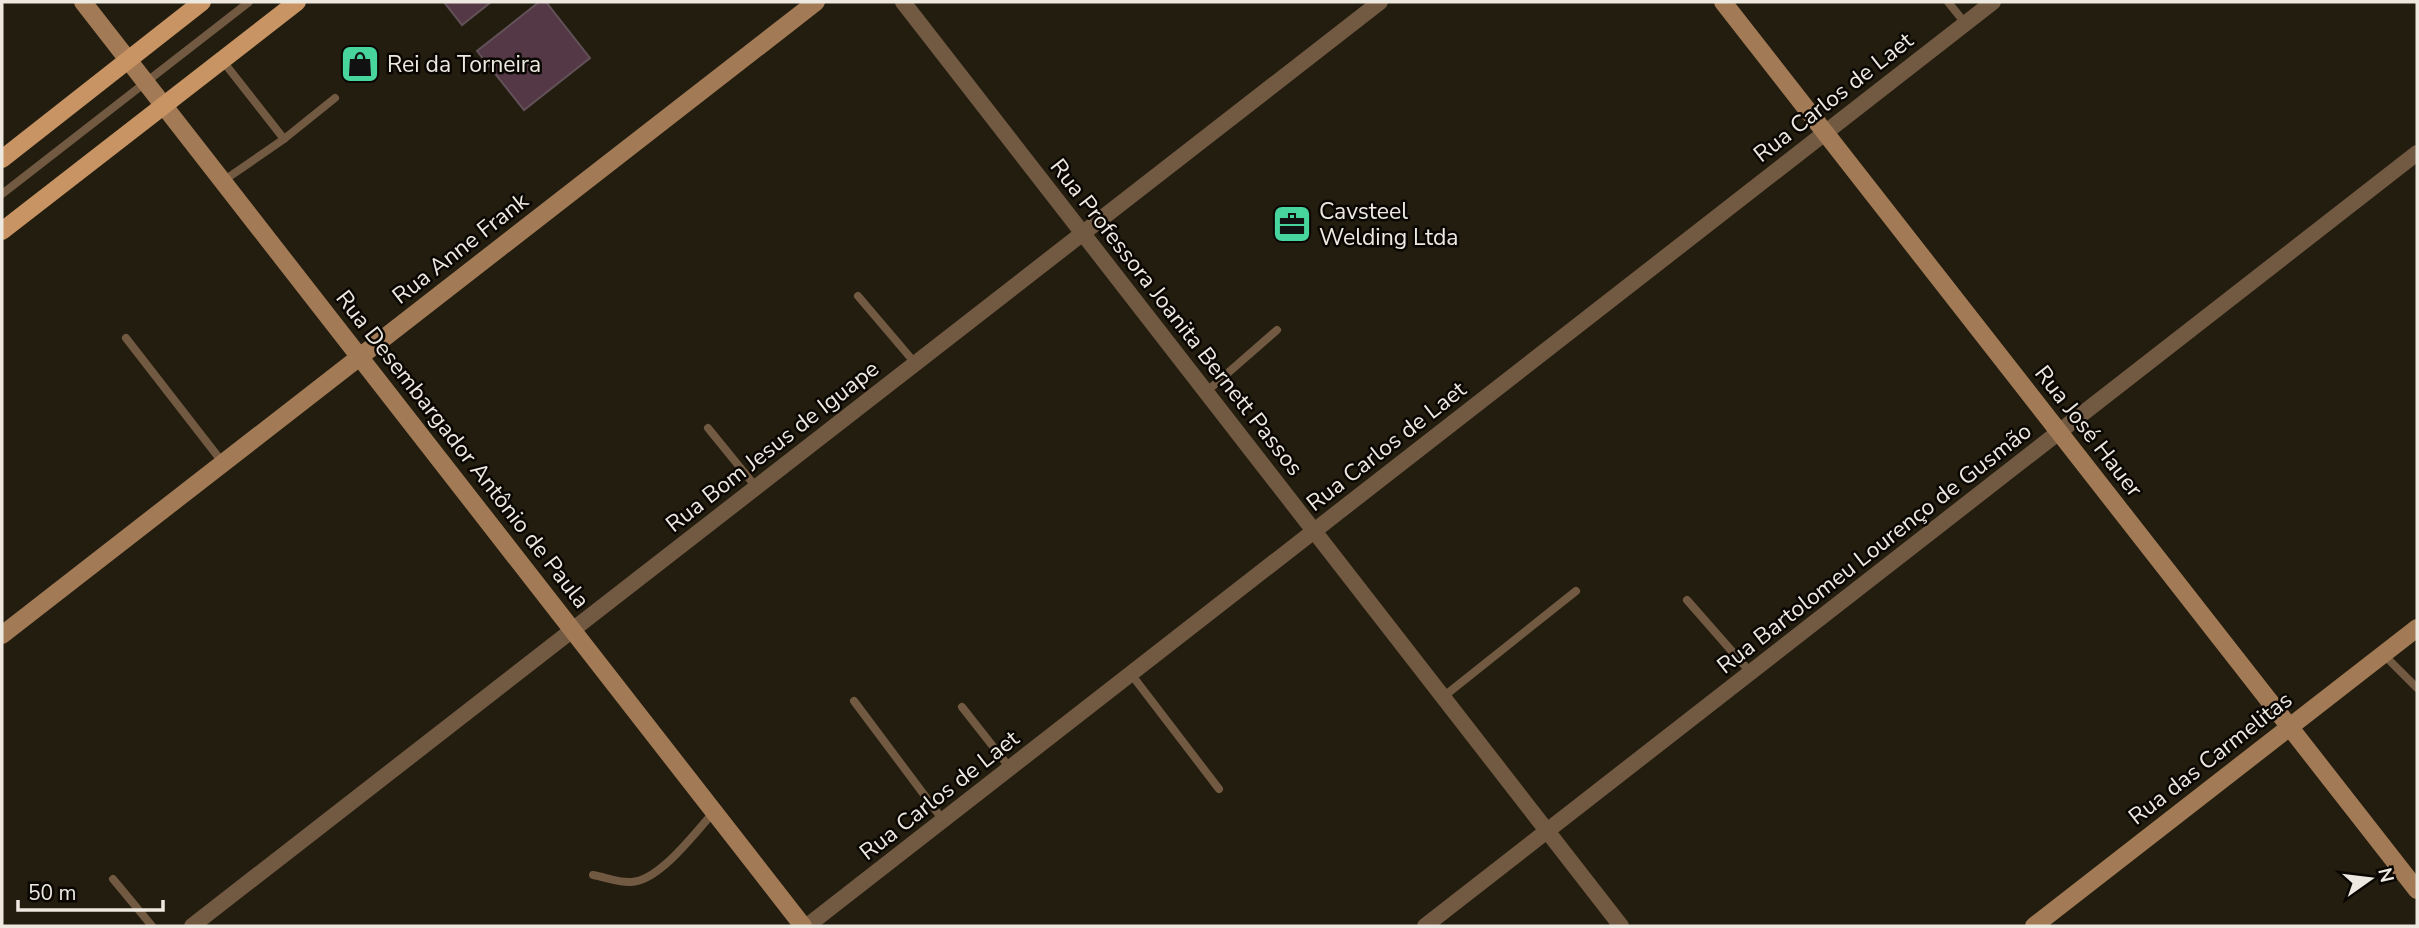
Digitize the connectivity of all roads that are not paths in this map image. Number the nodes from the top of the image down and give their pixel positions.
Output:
1 (83, 2) edge
2 (202, 2) edge
3 (249, 2) edge
4 (297, 2) edge
5 (817, 2) edge
6 (903, 2) edge
7 (1380, 2) edge
8 (1723, 2) edge
9 (1948, 2) edge
10 (1993, 2) edge
11 (1965, 23) junction
12 (128, 59) junction
13 (222, 60) junction
14 (146, 82) junction
15 (335, 98) dead end
16 (164, 105) junction
17 (1825, 133) junction
18 (284, 139) junction
19 (2417, 153) edge
20 (2, 159) edge
21 (223, 181) junction
22 (2, 194) edge
23 (2, 231) edge
24 (1083, 233) junction
25 (859, 296) dead end
26 (1277, 330) dead end
27 (126, 338) dead end
28 (360, 357) junction
29 (915, 364) junction
30 (1206, 392) junction
31 (708, 428) dead end
32 (2059, 432) junction
33 (223, 463) junction
34 (757, 487) junction
35 (1314, 531) junction
36 (1576, 591) dead end
37 (1687, 600) dead end
38 (2417, 628) edge
39 (573, 630) junction
40 (2, 635) edge
41 (2383, 654) junction
42 (1751, 673) junction
43 (1131, 674) junction
44 (2417, 688) edge
45 (1443, 697) junction
46 (854, 701) dead end
47 (962, 707) dead end
48 (2290, 727) junction
49 (1010, 768) junction
50 (1219, 789) dead end
51 (714, 812) junction
52 (943, 820) junction
53 (1547, 831) junction
54 (593, 875) dead end
55 (113, 879) dead end
56 (2417, 890) edge
57 (152, 926) edge
58 (192, 926) edge
59 (805, 926) edge
60 (1425, 926) edge
61 (1621, 926) edge
62 (2034, 926) edge

1 - 12 main road, Rua Desembargador Antônio de Paula
2 - 12 main road
3 - 14 lane
4 - 13 main road
5 - 28 main road, Rua Anne Frank
6 - 24 street, Rua Professora Joanita Bernett Passos
7 - 24 street, Rua Bom Jesus de Iguape
8 - 17 main road, Rua José Hauer
9 - 11 lane
10 - 11 street, Rua Carlos de Laet
11 - 17 street, Rua Carlos de Laet
12 - 14 main road, Rua Desembargador Antônio de Paula
12 - 20 main road
13 - 16 main road
13 - 18 lane
14 - 16 main road, Rua Desembargador Antônio de Paula
14 - 22 lane
15 - 18 lane
16 - 21 main road, Rua Desembargador Antônio de Paula
16 - 23 main road
17 - 32 main road, Rua José Hauer
17 - 35 street, Rua Carlos de Laet
18 - 21 lane
19 - 32 street, Rua Bartolomeu Lourenço de Gusmão
21 - 28 main road, Rua Desembargador Antônio de Paula
24 - 29 street, Rua Bom Jesus de Iguape
24 - 30 street, Rua Professora Joanita Bernett Passos
25 - 29 lane
26 - 30 lane
27 - 33 lane
28 - 33 main road, Rua Anne Frank
28 - 39 main road, Rua Desembargador Antônio de Paula
29 - 34 street, Rua Bom Jesus de Iguape
30 - 35 street, Rua Professora Joanita Bernett Passos
31 - 34 lane
32 - 42 street, Rua Bartolomeu Lourenço de Gusmão
32 - 48 main road, Rua José Hauer
33 - 40 main road, Rua Anne Frank
34 - 39 street, Rua Bom Jesus de Iguape
35 - 43 street, Rua Carlos de Laet
35 - 45 street, Rua Professora Joanita Bernett Passos
36 - 45 lane
37 - 42 lane
38 - 41 main road, Rua das Carmelitas
39 - 51 main road, Rua Desembargador Antônio de Paula
39 - 58 street, Rua Bom Jesus de Iguape
41 - 44 lane
41 - 48 main road, Rua das Carmelitas
42 - 53 street, Rua Bartolomeu Lourenço de Gusmão
43 - 49 street, Rua Carlos de Laet
43 - 50 lane
45 - 53 street, Rua Professora Joanita Bernett Passos
46 - 52 lane
47 - 49 lane
48 - 56 main road, Rua José Hauer
48 - 62 main road, Rua das Carmelitas
49 - 52 street, Rua Carlos de Laet
51 - 54 lane
51 - 59 main road, Rua Desembargador Antônio de Paula
52 - 59 street, Rua Carlos de Laet
53 - 60 street, Rua Bartolomeu Lourenço de Gusmão
53 - 61 street, Rua Professora Joanita Bernett Passos
55 - 57 lane

